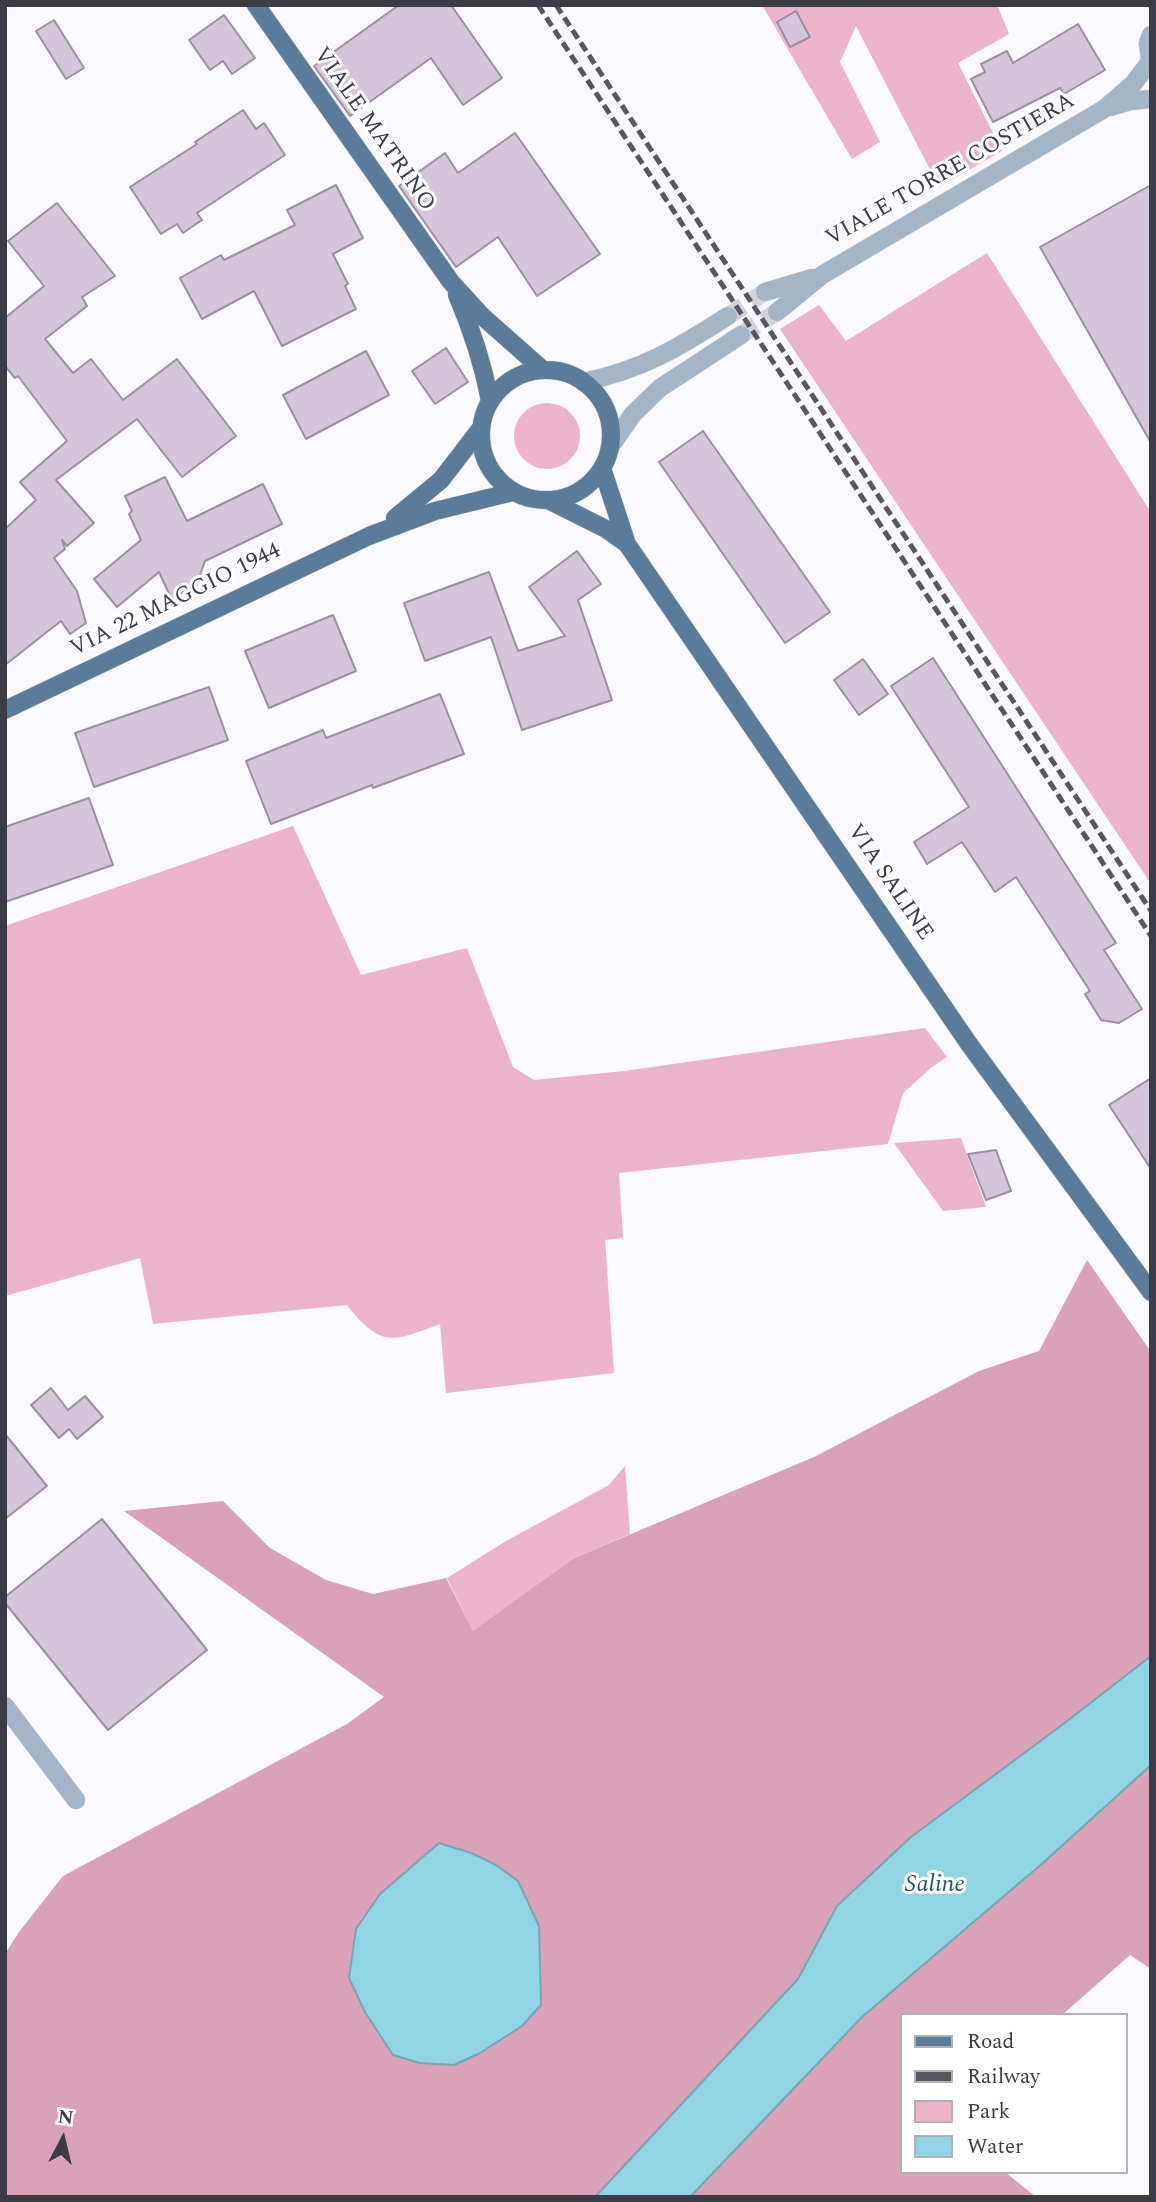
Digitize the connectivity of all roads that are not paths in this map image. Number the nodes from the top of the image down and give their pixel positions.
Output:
1 (256, 5) edge
2 (1151, 35) edge
3 (1150, 66) edge
4 (1151, 99) edge
5 (1104, 109) junction
6 (822, 275) junction
7 (451, 282) junction
8 (765, 292) tunnel mouth
9 (778, 312) tunnel mouth
10 (728, 316) tunnel mouth
11 (741, 335) tunnel mouth
12 (543, 370) junction
13 (583, 382) junction
14 (490, 401) junction
15 (481, 428) junction
16 (610, 447) junction
17 (602, 468) junction
18 (513, 492) junction
19 (547, 500) junction
20 (369, 536) junction
21 (627, 544) junction
22 (5, 710) edge
23 (1151, 1292) edge
24 (5, 1706) edge
25 (76, 1800) dead end

1 - 7 main road, VIALE MATRINO
2 - 3 street
3 - 5 street, VIALE TORRE COSTIERA
4 - 5 street, VIALE TORRE COSTIERA
5 - 6 street, VIALE TORRE COSTIERA
6 - 8 street, VIALE TORRE COSTIERA
6 - 9 street, VIALE TORRE COSTIERA
7 - 12 main road, VIALE MATRINO
7 - 14 main road, VIALE MATRINO
10 - 13 street
11 - 16 street
12 - 13 main road
12 - 14 main road
13 - 16 main road
14 - 15 main road
15 - 18 main road
15 - 20 main road, VIA 22 MAGGIO 1944
16 - 17 main road
17 - 19 main road
17 - 21 main road, VIA SALINE
18 - 19 main road
18 - 20 main road, VIA 22 MAGGIO 1944
19 - 21 main road, VIA SALINE
20 - 22 main road, VIA 22 MAGGIO 1944
21 - 23 main road, VIA SALINE
24 - 25 street

